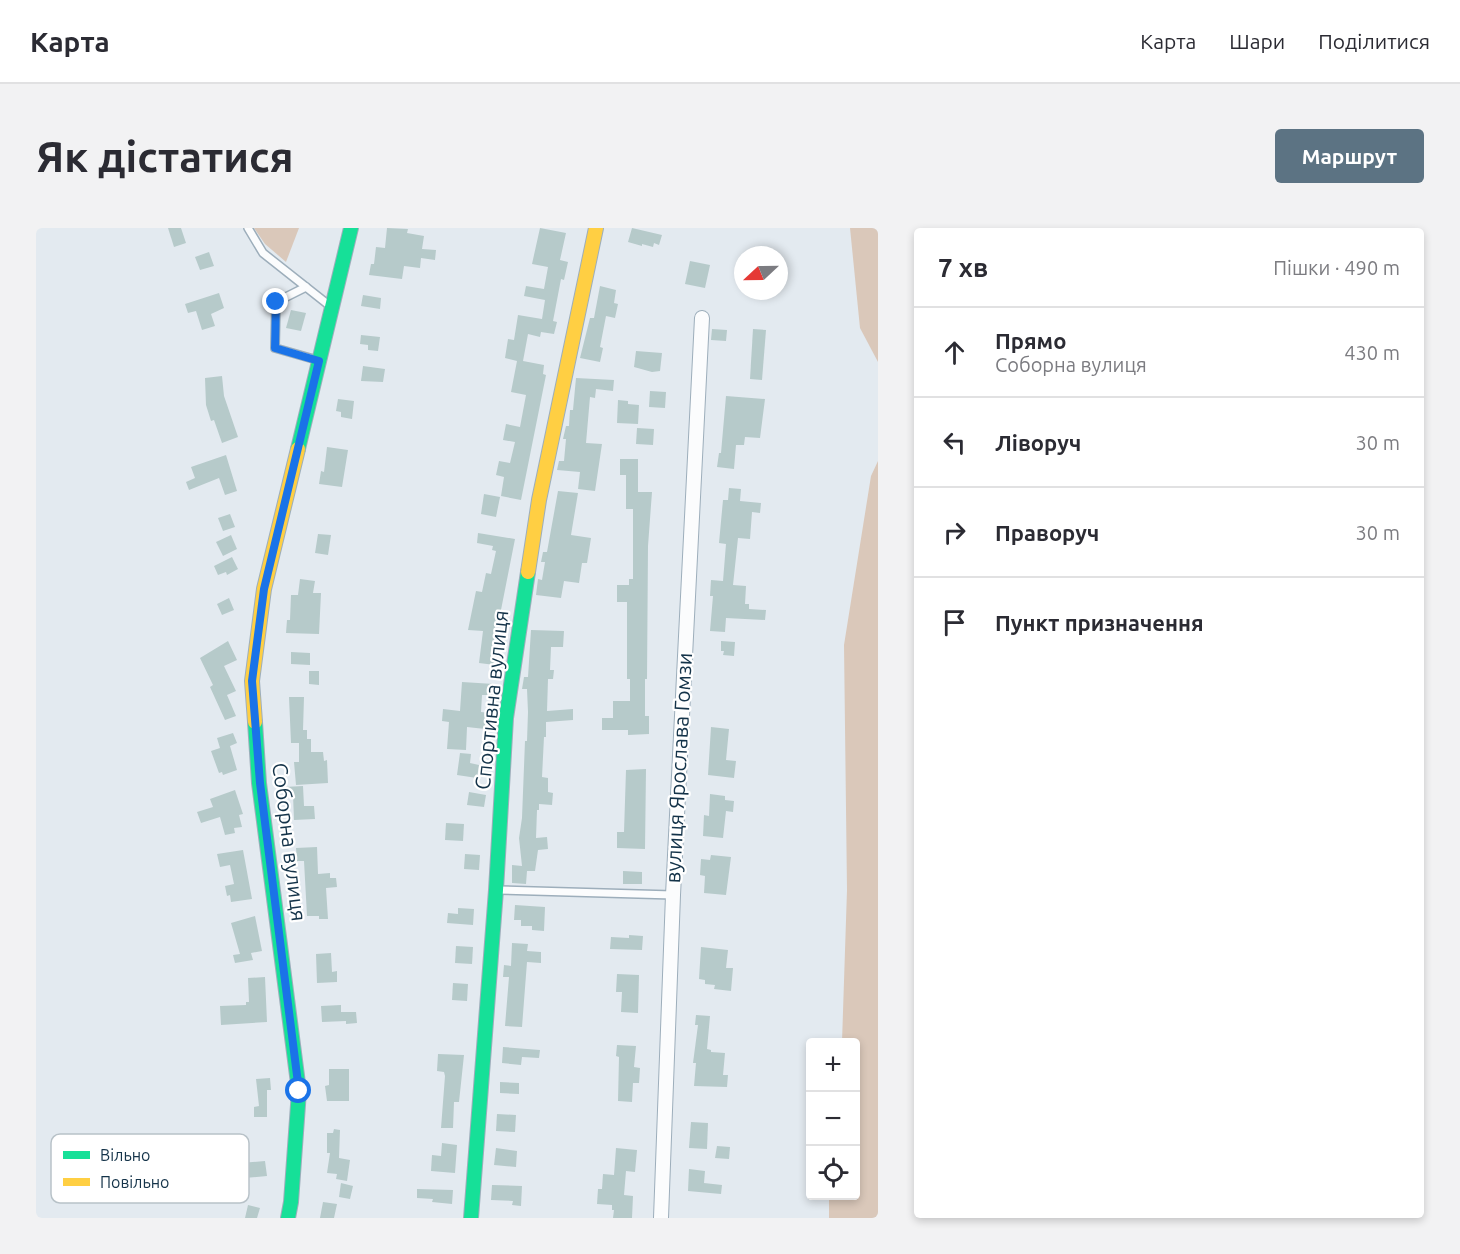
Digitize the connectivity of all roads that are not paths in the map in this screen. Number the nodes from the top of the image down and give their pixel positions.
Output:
1 (248, 228) edge
2 (351, 228) edge
3 (596, 228) edge
4 (306, 287) junction
5 (332, 308) junction
6 (702, 318) dead end
7 (319, 361) junction
8 (496, 890) junction
9 (673, 895) junction
10 (288, 1218) edge
11 (471, 1218) edge
12 (661, 1218) edge

1 - 4 lane
2 - 5 street, Соборна вулиця
3 - 8 street, Спортивна вулиця
4 - 5 lane
4 - 7 lane
5 - 7 street, Соборна вулиця
6 - 9 street, вулиця Ярослава Гомзи
7 - 10 street, Соборна вулиця
8 - 9 lane
8 - 11 street, Спортивна вулиця
9 - 12 street, вулиця Ярослава Гомзи

